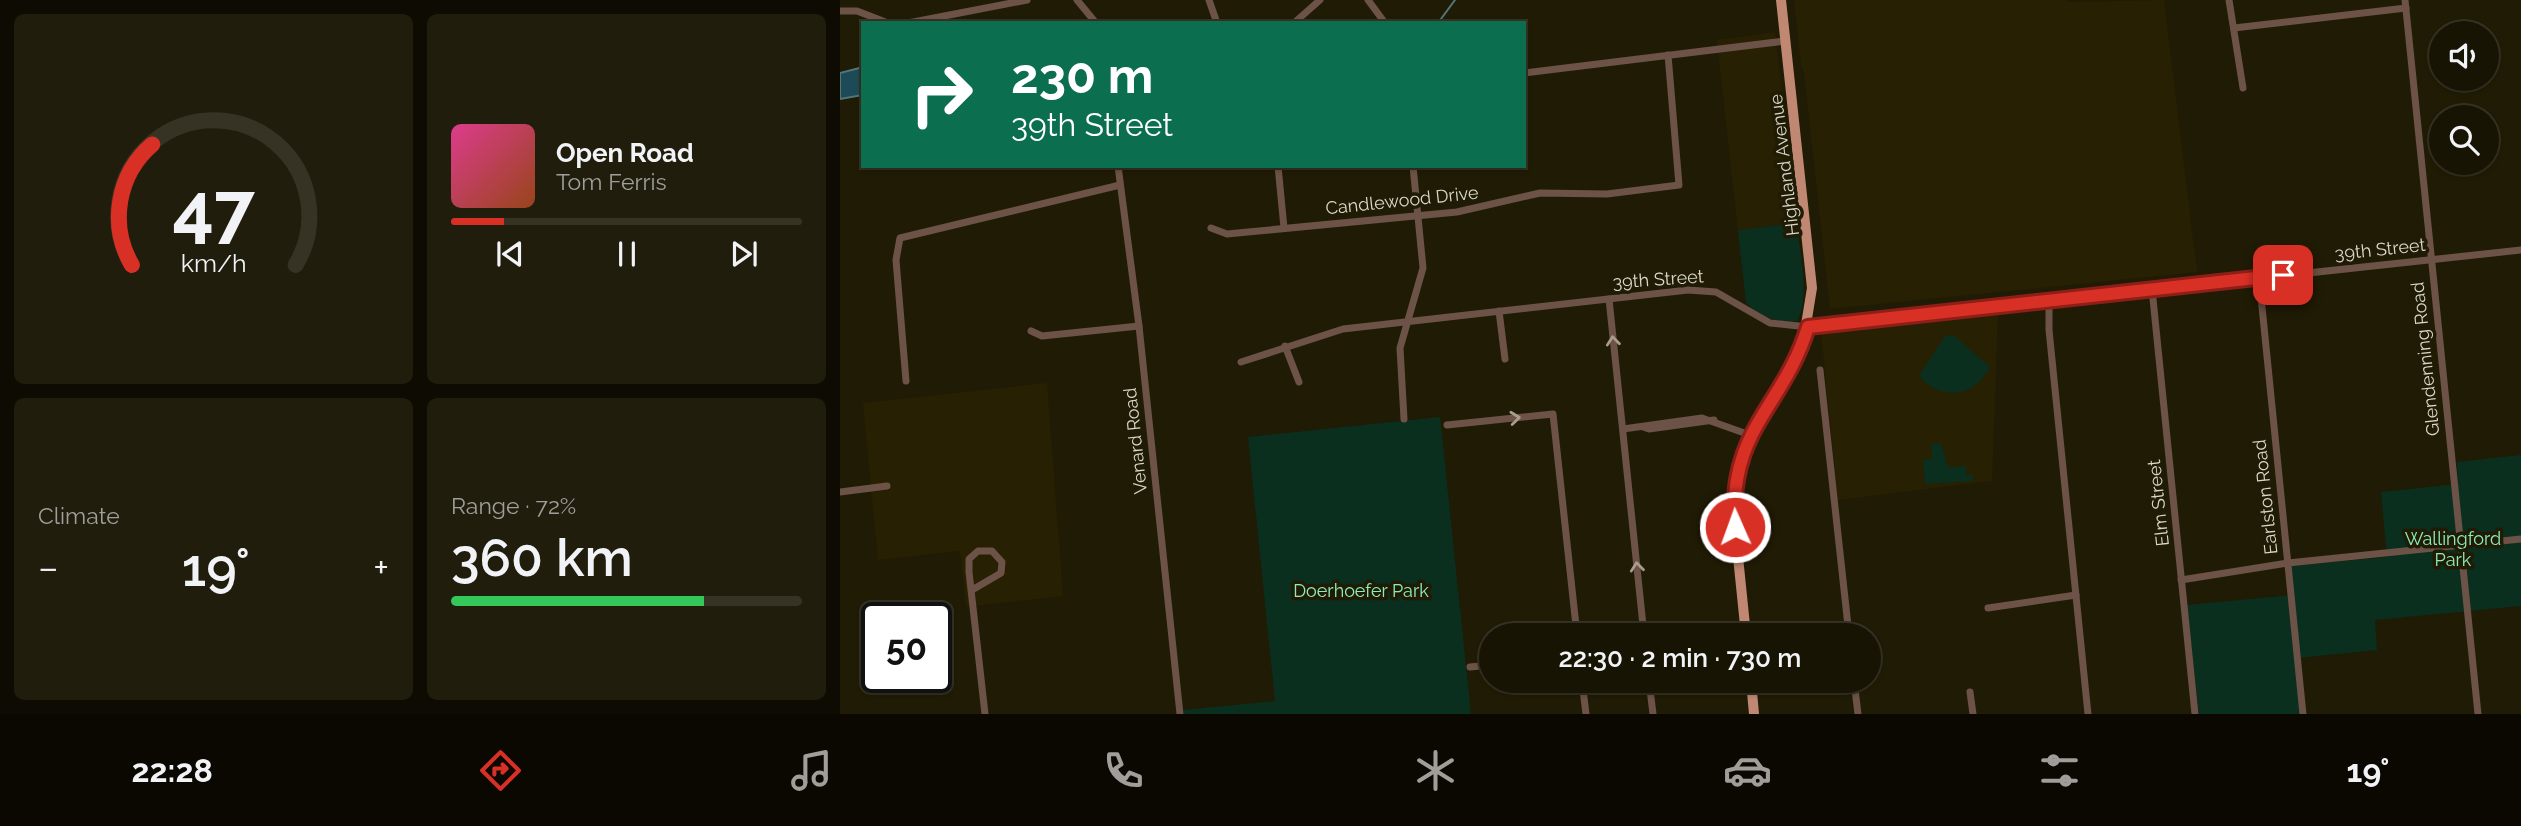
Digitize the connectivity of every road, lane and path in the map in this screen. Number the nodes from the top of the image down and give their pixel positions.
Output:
1 (966, 0) edge
2 (1027, 0) edge
3 (1077, 0) edge
4 (1209, 0) edge
5 (1320, 0) edge
6 (1368, 0) edge
7 (1781, 0) edge
8 (2229, 0) edge
9 (2405, 4) edge
10 (840, 10) edge
11 (969, 10) junction
12 (882, 21) edge
13 (917, 21) edge
14 (1094, 21) edge
15 (1216, 21) edge
16 (1296, 21) edge
17 (1384, 21) edge
18 (2234, 28) junction
19 (1785, 41) junction
20 (1668, 55) junction
21 (1526, 73) edge
22 (2243, 88) dead end
23 (1118, 168) edge
24 (1278, 168) edge
25 (1413, 168) edge
26 (1120, 185) junction
27 (1418, 216) junction
28 (1211, 228) dead end
29 (1284, 228) junction
30 (2521, 250) edge
31 (2430, 260) junction
32 (2259, 277) junction
33 (2152, 289) junction
34 (1609, 299) junction
35 (2049, 299) junction
36 (1499, 311) junction
37 (1407, 321) junction
38 (1139, 326) junction
39 (1808, 327) junction
40 (1031, 331) dead end
41 (1285, 346) junction
42 (1505, 359) dead end
43 (1241, 362) dead end
44 (1821, 370) dead end
45 (906, 381) dead end
46 (1299, 382) dead end
47 (1404, 419) dead end
48 (1447, 425) dead end
49 (1623, 429) junction
50 (1750, 435) junction
51 (887, 486) dead end
52 (840, 492) edge
53 (2521, 539) edge
54 (2460, 545) junction
55 (2288, 564) junction
56 (2181, 580) junction
57 (972, 590) junction
58 (2076, 595) junction
59 (1987, 608) dead end
60 (1576, 623) edge
61 (1643, 623) edge
62 (1745, 623) edge
63 (1848, 623) edge
64 (1479, 666) edge
65 (1469, 667) dead end
66 (1970, 692) dead end
67 (1583, 693) edge
68 (1650, 693) edge
69 (1752, 693) edge
70 (1855, 693) edge
71 (985, 714) edge
72 (1180, 714) edge
73 (1586, 714) edge
74 (1653, 714) edge
75 (1755, 714) edge
76 (1858, 714) edge
77 (1973, 714) edge
78 (2088, 714) edge
79 (2195, 714) edge
80 (2303, 714) edge
81 (2478, 714) edge

1 - 11 street
2 - 11 street
3 - 14 street
4 - 15 street
5 - 16 street
6 - 17 street
7 - 19 main road, Highland Avenue
8 - 18 street
9 - 18 street
9 - 31 street, Glendenning Road
10 - 12 street
11 - 13 street
18 - 22 street
19 - 20 street
19 - 39 main road, Highland Avenue
20 - 21 street
20 - 27 street, Candlewood Drive
23 - 26 street, Venard Road
24 - 29 street
25 - 27 street
26 - 38 street, Venard Road
26 - 45 street
27 - 29 street, Candlewood Drive
27 - 37 street
28 - 29 street, Candlewood Drive
30 - 31 street, 39th Street
31 - 32 street, 39th Street
31 - 54 street, Glendenning Road
32 - 33 street, 39th Street
32 - 55 street, Earlston Road
33 - 35 street, 39th Street
33 - 56 street, Elm Street
34 - 36 street, 39th Street
34 - 39 street, 39th Street
49 -> 34 street
35 - 39 street, 39th Street
35 - 58 street
36 - 37 street, 39th Street
36 - 42 street
37 - 41 street, 39th Street
37 - 47 street
38 - 40 street
38 - 72 street, Venard Road
39 - 50 main road, Highland Avenue
41 - 43 street, 39th Street
41 - 46 street
44 - 63 street
48 -> 60 street
49 - 50 street
61 -> 49 street
50 - 62 main road, Highland Avenue
51 - 52 street
53 - 54 street
54 - 55 street
54 - 81 street, Glendenning Road
55 - 56 street
55 - 80 street, Earlston Road
56 - 79 street, Elm Street
57 - 57 street
57 - 71 street
58 - 59 street
58 - 78 street
64 - 65 street
66 - 77 street
67 - 73 street
68 - 74 street
69 - 75 main road
70 - 76 street

